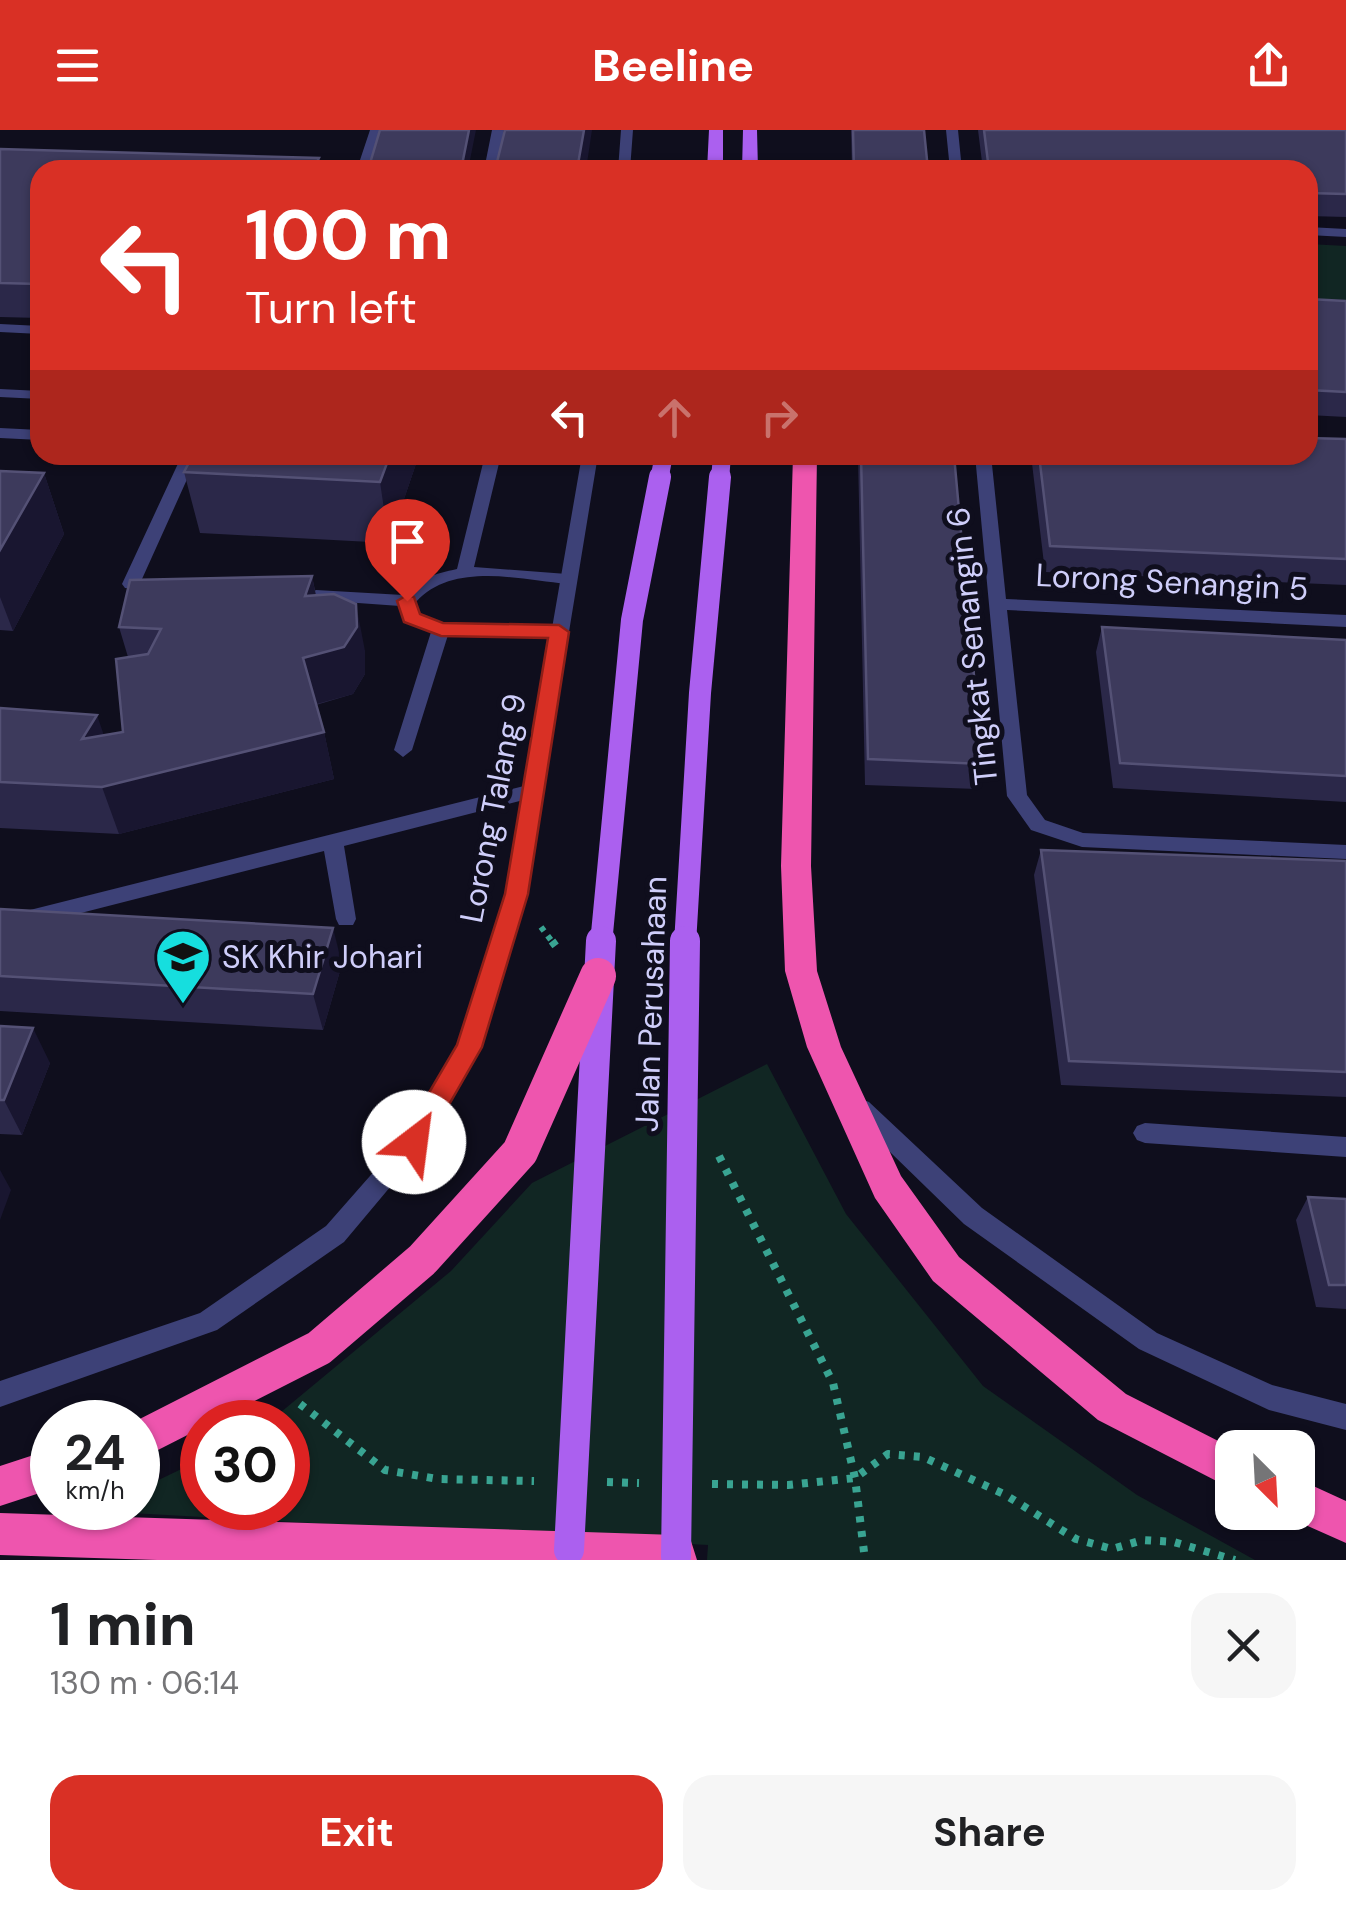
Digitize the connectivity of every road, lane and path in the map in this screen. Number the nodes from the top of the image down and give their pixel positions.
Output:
1 (376, 130) edge
2 (498, 130) edge
3 (626, 130) edge
4 (716, 130) edge
5 (750, 130) edge
6 (952, 130) edge
7 (366, 160) edge
8 (492, 160) edge
9 (624, 160) edge
10 (716, 160) edge
11 (750, 160) edge
12 (955, 160) edge
13 (1318, 232) edge
14 (1346, 233) edge
15 (0, 328) edge
16 (30, 330) edge
17 (0, 392) edge
18 (30, 394) edge
19 (0, 433) edge
20 (30, 434) edge
21 (185, 465) edge
22 (491, 465) edge
23 (588, 465) edge
24 (662, 465) edge
25 (721, 465) edge
26 (805, 465) edge
27 (983, 465) edge
28 (464, 573) junction
29 (567, 579) junction
30 (170, 586) edge
31 (289, 594) edge
32 (407, 601) junction
33 (996, 604) junction
34 (1346, 621) edge
35 (441, 630) junction
36 (559, 632) junction
37 (403, 750) dead end
38 (532, 792) junction
39 (333, 842) junction
40 (1346, 852) edge
41 (516, 894) junction
42 (27, 918) edge
43 (346, 919) dead end
44 (585, 972) junction
45 (849, 1097) junction
46 (1145, 1133) dead end
47 (1346, 1148) edge
48 (714, 1149) dead end
49 (0, 1394) edge
50 (1346, 1418) edge
51 (160, 1429) edge
52 (1215, 1460) edge
53 (30, 1476) edge
54 (0, 1486) edge
55 (1315, 1508) edge
56 (1346, 1522) edge
57 (0, 1534) edge
58 (569, 1555) edge
59 (676, 1558) edge
60 (866, 1560) edge

1 - 7 street
2 - 8 street
3 - 9 street
4 - 10 main road
5 - 11 main road
6 - 12 street
13 - 14 street
15 - 16 street
17 - 18 street
19 - 20 street
21 - 30 street
22 - 28 street
23 - 29 street, Lorong Talang 9
24 - 44 main road, Jalan Perusahaan, bridge
25 - 59 main road, Jalan Perusahaan, bridge
26 - 45 highway
27 - 33 street, Tingkat Senangin 6
28 - 29 street
28 - 32 street
29 - 36 street, Lorong Talang 9
31 - 32 street
32 - 35 street
33 - 34 street, Lorong Senangin 5
33 - 40 street, Tingkat Senangin 6
35 - 36 street
35 - 37 street
36 - 38 street, Lorong Talang 9
38 - 39 street
38 - 41 street, Lorong Talang 9
39 - 42 street
39 - 43 street
41 - 44 path
41 - 49 street, Lorong Talang 9
44 - 51 highway, bridge
44 - 58 main road, Jalan Perusahaan, bridge
45 - 50 street
45 - 52 highway
46 - 47 street
48 - 60 path
53 - 54 highway
55 - 56 highway
57 - 58 highway
58 - 59 highway

